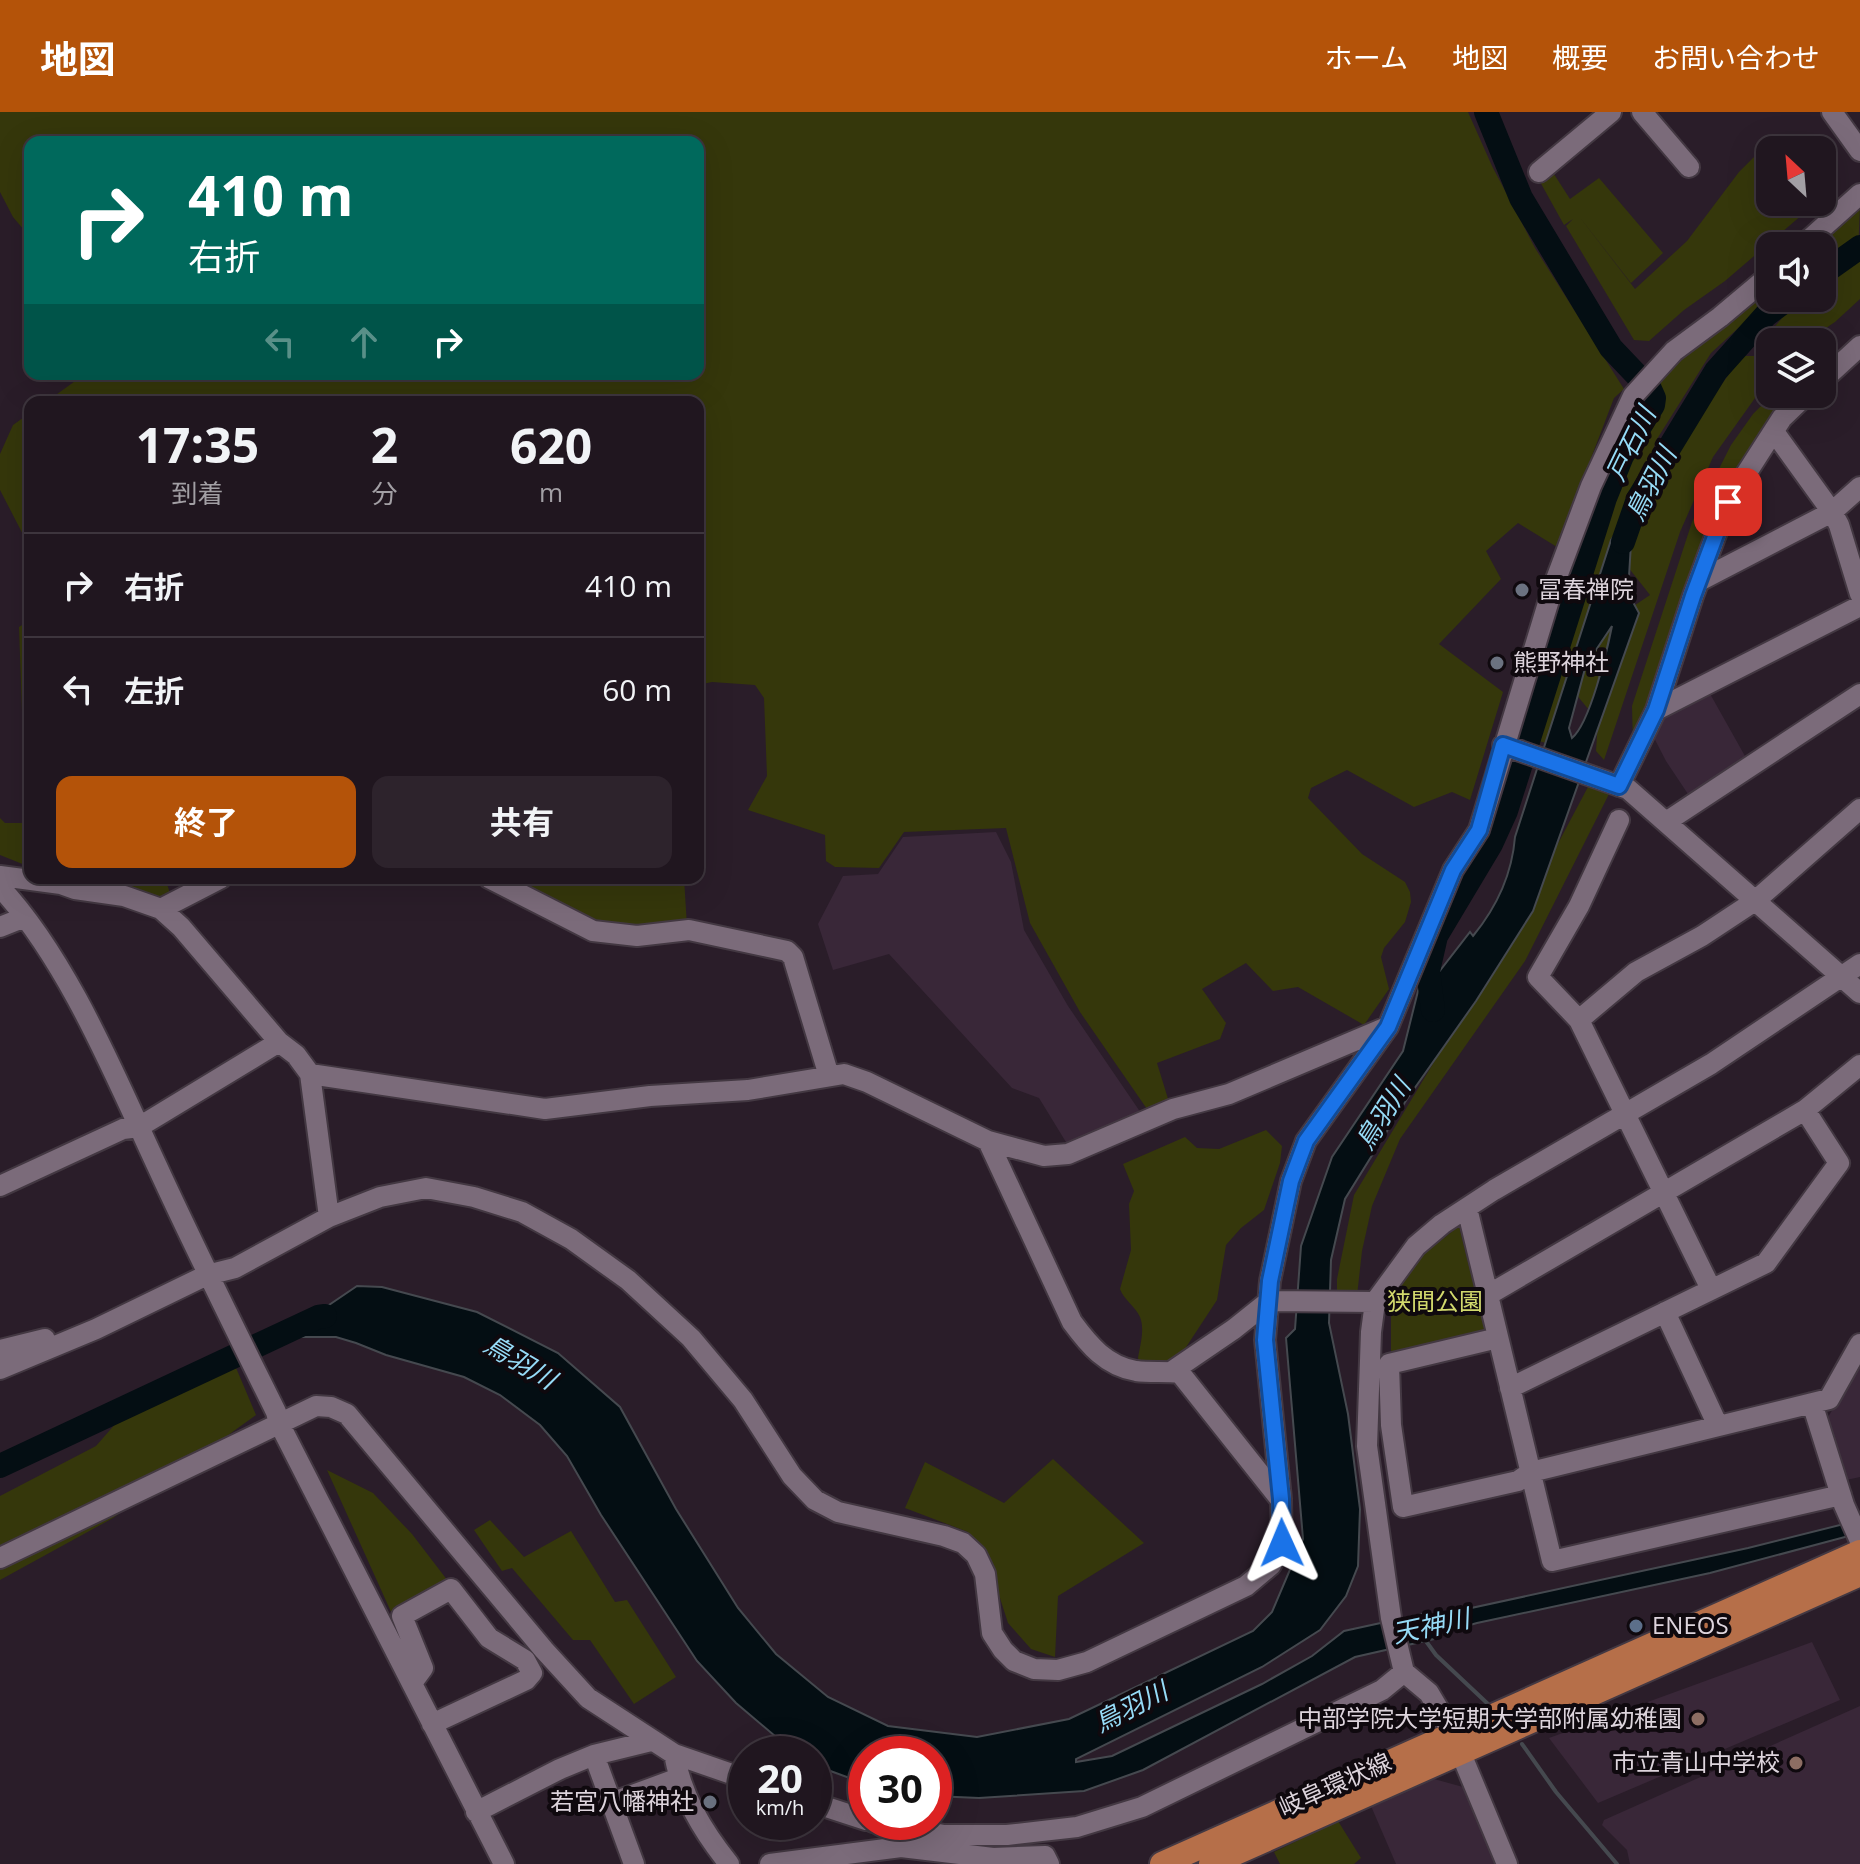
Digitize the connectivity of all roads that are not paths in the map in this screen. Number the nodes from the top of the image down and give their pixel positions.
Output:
1 (1611, 112) edge
2 (1642, 112) edge
3 (1832, 112) edge
4 (1860, 151) edge
5 (1689, 167) dead end
6 (1539, 172) dead end
7 (1860, 194) edge
8 (1818, 232) edge
9 (1756, 287) edge
10 (1859, 349) edge
11 (1836, 369) edge
12 (1792, 408) edge
13 (1775, 433) junction
14 (1860, 487) edge
15 (1832, 512) junction
16 (1856, 565) edge
17 (1699, 581) junction
18 (1860, 594) edge
19 (1860, 606) edge
20 (1860, 694) edge
21 (1656, 710) junction
22 (1507, 747) junction
23 (1615, 784) junction
24 (1860, 809) edge
25 (1619, 820) dead end
26 (1666, 822) junction
27 (0, 876) edge
28 (24, 879) edge
29 (61, 884) edge
30 (209, 884) edge
31 (501, 884) edge
32 (0, 887) edge
33 (1755, 901) junction
34 (161, 909) junction
35 (25, 917) junction
36 (0, 927) edge
37 (1860, 964) edge
38 (1842, 976) junction
39 (1860, 993) edge
40 (1579, 1020) junction
41 (1388, 1027) junction
42 (279, 1042) junction
43 (1860, 1065) edge
44 (310, 1074) junction
45 (829, 1076) junction
46 (1805, 1110) junction
47 (1626, 1113) junction
48 (139, 1127) junction
49 (988, 1141) junction
50 (0, 1186) edge
51 (1665, 1194) junction
52 (1467, 1208) junction
53 (329, 1217) junction
54 (210, 1280) junction
55 (1711, 1289) junction
56 (1488, 1295) junction
57 (1269, 1301) junction
58 (1370, 1303) junction
59 (1665, 1312) junction
60 (96, 1329) junction
61 (1498, 1338) junction
62 (1860, 1344) edge
63 (0, 1350) edge
64 (0, 1369) edge
65 (1171, 1372) junction
66 (1510, 1388) junction
67 (1812, 1403) junction
68 (278, 1418) junction
69 (1718, 1426) junction
70 (1531, 1472) junction
71 (1281, 1499) junction
72 (1843, 1500) junction
73 (1860, 1541) edge
74 (1860, 1552) edge
75 (0, 1558) edge
76 (1860, 1574) edge
77 (1404, 1672) junction
78 (412, 1683) junction
79 (432, 1724) junction
80 (651, 1741) junction
81 (1456, 1741) junction
82 (674, 1754) junction
83 (594, 1755) junction
84 (728, 1773) edge
85 (679, 1778) junction
86 (611, 1803) junction
87 (476, 1812) junction
88 (952, 1835) edge
89 (504, 1864) edge
90 (634, 1864) edge
91 (729, 1864) edge
92 (770, 1864) edge
93 (1049, 1864) edge
94 (1162, 1864) edge
95 (1211, 1864) edge
96 (1507, 1864) edge

1 - 6 street
2 - 5 street
3 - 4 street
7 - 8 street
9 - 22 street
10 - 11 street
12 - 13 street
13 - 15 street
13 - 17 street
14 - 15 street
15 - 16 street
15 - 17 street
16 - 18 street
17 - 21 street
19 - 21 street
20 - 26 street
21 - 23 street
22 - 23 street
22 - 41 street
23 - 26 street
24 - 33 street
25 - 40 street
26 - 33 street
27 - 28 street
29 - 34 street
30 - 34 street
31 - 45 street
32 - 35 street
33 - 38 street
33 - 40 street
34 - 42 street
35 - 36 street
35 - 48 street
37 - 38 street
38 - 39 street
38 - 47 street
40 - 47 street
41 - 49 street
41 - 57 street
42 - 44 street
42 - 48 street
43 - 46 street
44 - 45 street
44 - 53 street
45 - 49 street
46 - 51 street
46 - 55 street
47 - 51 street
47 - 52 street
48 - 50 street
48 - 54 street
49 - 65 street
51 - 55 street
51 - 56 street
52 - 56 street
52 - 58 street
53 - 54 street
53 - 71 street
54 - 60 street
54 - 68 street
55 - 59 street
56 - 61 street
57 - 58 street
57 - 65 street
57 - 71 street
58 - 77 street
59 - 66 street
59 - 69 street
60 - 63 street
60 - 64 street
61 - 66 street
61 - 70 street
62 - 67 street
65 - 71 street
66 - 70 street
67 - 69 street
67 - 72 street
68 - 75 street
68 - 78 street
68 - 80 street
69 - 70 street
70 - 72 street
72 - 73 street
74 - 81 main road, 岐阜環状線
76 - 81 main road, 岐阜環状線
77 - 81 street
77 - 88 street
78 - 79 street
78 - 79 street
79 - 87 street
80 - 82 street
80 - 83 street
81 - 94 main road, 岐阜環状線
81 - 95 main road, 岐阜環状線
81 - 96 street
82 - 84 street
82 - 85 street
83 - 86 street
83 - 87 street
85 - 86 street
85 - 91 street
86 - 90 street
87 - 89 street
92 - 93 street

